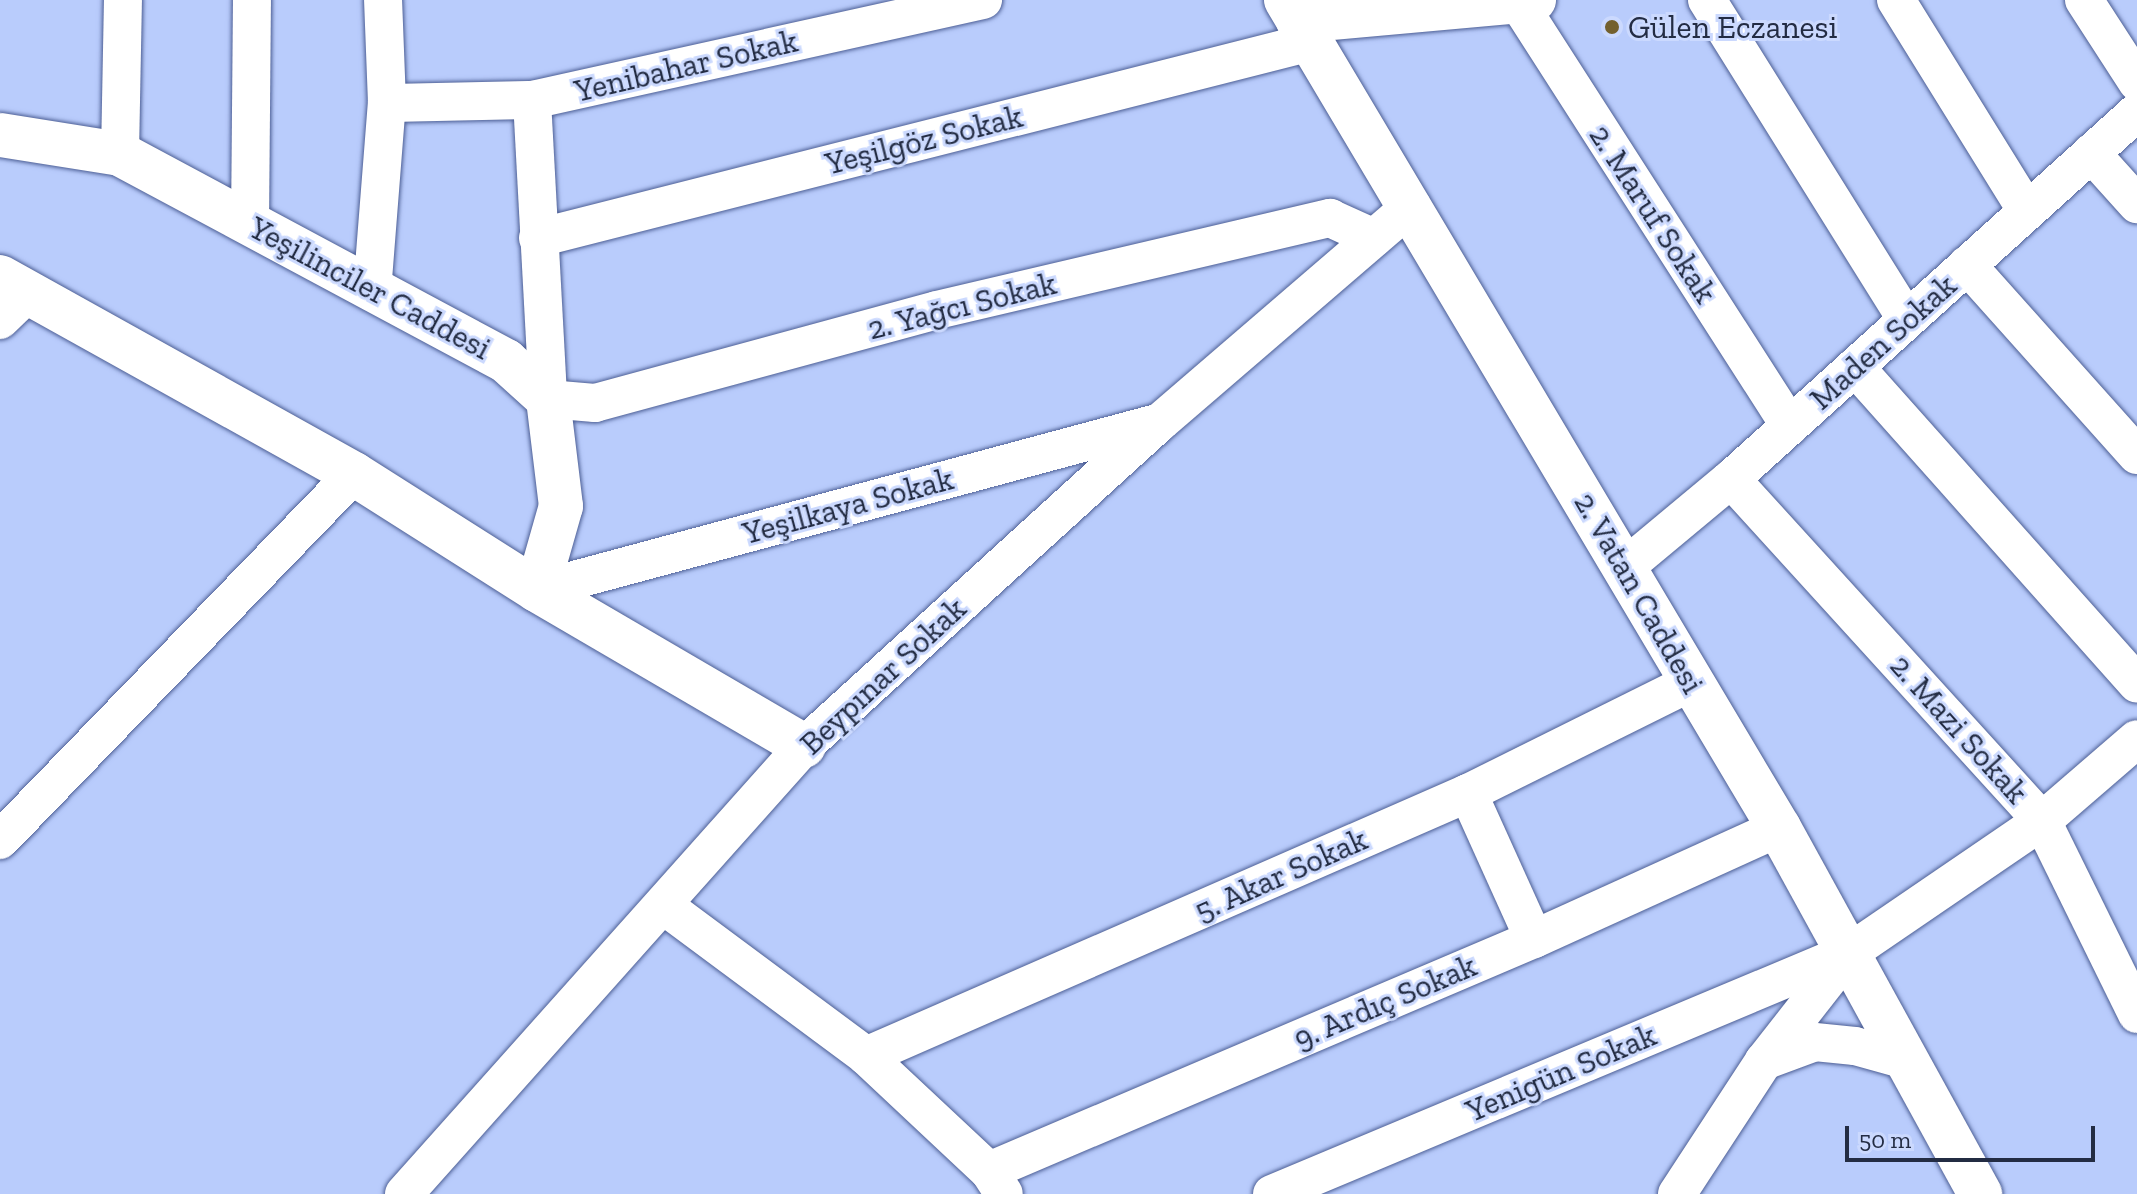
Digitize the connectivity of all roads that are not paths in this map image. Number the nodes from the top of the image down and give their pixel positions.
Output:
1 (123, 0) edge
2 (252, 0) edge
3 (383, 0) edge
4 (983, 0) edge
5 (1707, 0) edge
6 (1896, 0) edge
7 (2084, 0) edge
8 (1526, 1) edge
9 (1298, 21) edge
10 (2137, 82) edge
11 (532, 100) junction
12 (387, 103) junction
13 (2137, 112) edge
14 (0, 135) edge
15 (2091, 153) junction
16 (120, 154) junction
17 (2137, 204) edge
18 (1411, 206) junction
19 (2027, 211) junction
20 (250, 225) junction
21 (538, 238) junction
22 (1374, 238) junction
23 (1967, 265) junction
24 (372, 292) junction
25 (9, 297) edge
26 (1907, 320) junction
27 (1855, 367) junction
28 (548, 399) junction
29 (1159, 423) junction
30 (1790, 426) junction
31 (2137, 455) edge
32 (354, 474) junction
33 (1731, 479) junction
34 (1624, 568) junction
35 (537, 590) junction
36 (1690, 683) junction
37 (2137, 683) edge
38 (2137, 739) edge
39 (804, 746) junction
40 (1468, 793) junction
41 (2042, 821) junction
42 (1779, 828) junction
43 (0, 840) edge
44 (663, 905) junction
45 (1534, 939) junction
46 (1850, 952) junction
47 (2137, 1014) edge
48 (866, 1056) junction
49 (1764, 1061) junction
50 (1909, 1061) junction
51 (997, 1182) edge
52 (404, 1194) edge
53 (1272, 1194) edge
54 (1677, 1194) edge
55 (1980, 1194) edge

1 - 16 street
2 - 20 street
3 - 12 street
4 - 11 street, Yenibahar Sokak
5 - 26 street
6 - 19 street
7 - 10 street
8 - 9 main road
8 - 30 street, 2. Maruf Sokak
9 - 18 main road, 2. Vatan Caddesi
9 - 21 street, Yeşilgöz Sokak
11 - 12 street, Yenibahar Sokak
11 - 21 street
12 - 24 street
13 - 15 street, Maden Sokak
14 - 16 main road, Yeşilinciler Caddesi
15 - 17 street
15 - 19 street, Maden Sokak
16 - 20 main road, Yeşilinciler Caddesi
18 - 22 street, Beypınar Sokak
18 - 34 main road, 2. Vatan Caddesi
19 - 23 street, Maden Sokak
20 - 24 main road, Yeşilinciler Caddesi
21 - 28 street
22 - 28 street, 2. Yağcı Sokak
22 - 29 street, Beypınar Sokak
23 - 26 street, Maden Sokak
23 - 31 street
24 - 28 main road, Yeşilinciler Caddesi
25 - 32 main road
26 - 27 street, Maden Sokak
27 - 30 street, Maden Sokak
27 - 37 street
28 - 35 main road
29 - 35 street, Yeşilkaya Sokak
29 - 39 street, Beypınar Sokak
30 - 33 street, Maden Sokak
32 - 35 main road
32 - 43 street
33 - 34 street, Maden Sokak
33 - 41 street, 2. Mazi Sokak
34 - 36 main road, 2. Vatan Caddesi
35 - 39 main road
36 - 40 street, 5. Akar Sokak
36 - 42 main road, 2. Vatan Caddesi
38 - 41 street
39 - 44 street, Beypınar Sokak
40 - 45 street
40 - 48 street, 5. Akar Sokak
41 - 46 street
41 - 47 street, 2. Mazi Sokak
42 - 45 street, 9. Ardıç Sokak
42 - 46 main road, 2. Vatan Caddesi
44 - 48 street
44 - 52 street, Beypınar Sokak
45 - 51 street, 9. Ardıç Sokak
46 - 49 street
46 - 50 main road, 2. Vatan Caddesi
46 - 53 street, Yenigün Sokak
48 - 51 street
49 - 50 street
49 - 54 street
50 - 55 main road, 2. Vatan Caddesi

